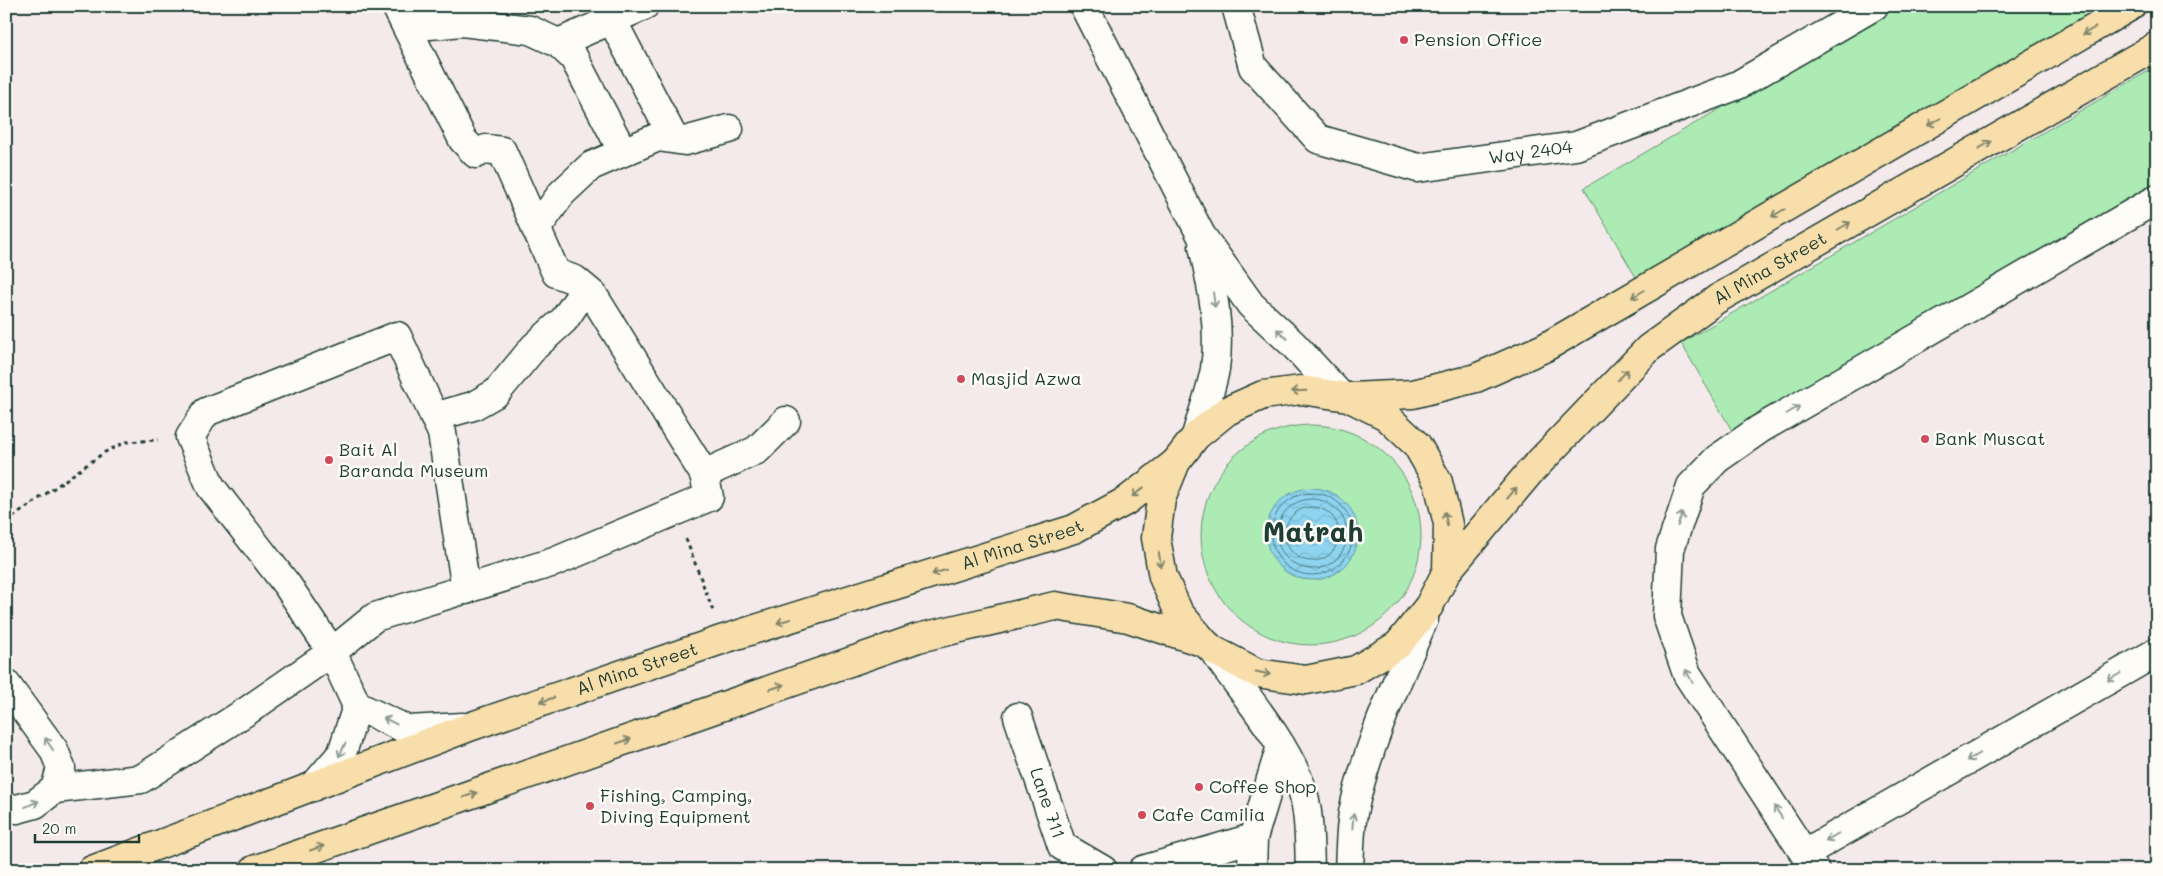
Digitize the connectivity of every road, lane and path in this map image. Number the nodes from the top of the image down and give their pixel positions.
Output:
1 (644, 6) edge
2 (1084, 6) edge
3 (1236, 6) edge
4 (1874, 6) edge
5 (2131, 6) edge
6 (402, 17) edge
7 (612, 20) junction
8 (558, 43) junction
9 (2157, 46) edge
10 (729, 129) dead end
11 (674, 139) junction
12 (623, 152) junction
13 (2157, 199) edge
14 (536, 229) junction
15 (1201, 235) junction
16 (585, 289) junction
17 (1344, 396) junction
18 (434, 417) junction
19 (786, 421) dead end
20 (1196, 436) junction
21 (190, 437) junction
22 (1176, 462) junction
23 (704, 474) junction
24 (676, 511) junction
25 (6, 522) edge
26 (1447, 571) junction
27 (466, 590) junction
28 (1429, 606) junction
29 (724, 640) junction
30 (1209, 647) junction
31 (332, 652) junction
32 (2157, 652) edge
33 (6, 684) edge
34 (357, 706) junction
35 (1018, 717) dead end
36 (472, 726) junction
37 (1281, 746) junction
38 (313, 787) junction
39 (54, 789) junction
40 (6, 807) edge
41 (1253, 838) junction
42 (1810, 861) edge
43 (1160, 868) edge
44 (92, 870) edge
45 (254, 870) edge
46 (1103, 870) edge
47 (1252, 870) edge
48 (1310, 870) edge
49 (1349, 870) edge

1 - 7 street
2 - 15 street
3 - 4 street, Way 2404
5 -> 17 main road
6 - 8 street
6 - 14 street
7 - 8 street
7 - 11 street
8 - 12 street
26 -> 9 main road, Al Mina Street
10 - 11 street
11 - 12 street
12 - 14 street
42 -> 13 street
14 - 16 street
17 -> 15 street
15 -> 20 street
16 - 18 street
16 - 23 street
17 -> 20 main road
26 -> 17 main road
18 - 21 street
18 - 27 street
19 - 23 street
20 - 22 main road
21 - 25 path
21 - 31 street
22 -> 29 main road, Al Mina Street
22 -> 30 main road
23 - 24 street
24 - 27 street
24 - 29 path
26 - 28 main road
27 - 31 street
30 -> 28 main road
49 -> 28 street
29 -> 36 main road, Al Mina Street
30 - 37 street
45 -> 30 main road
31 - 34 street
31 - 39 street
32 -> 42 street
39 -> 33 street
36 -> 34 street
34 -> 38 street
35 - 46 street, Lane 711
36 - 38 main road, Al Mina Street
37 - 41 street
37 - 48 street
38 - 44 main road, Al Mina Street
40 -> 39 street
41 - 43 street
41 - 47 street

